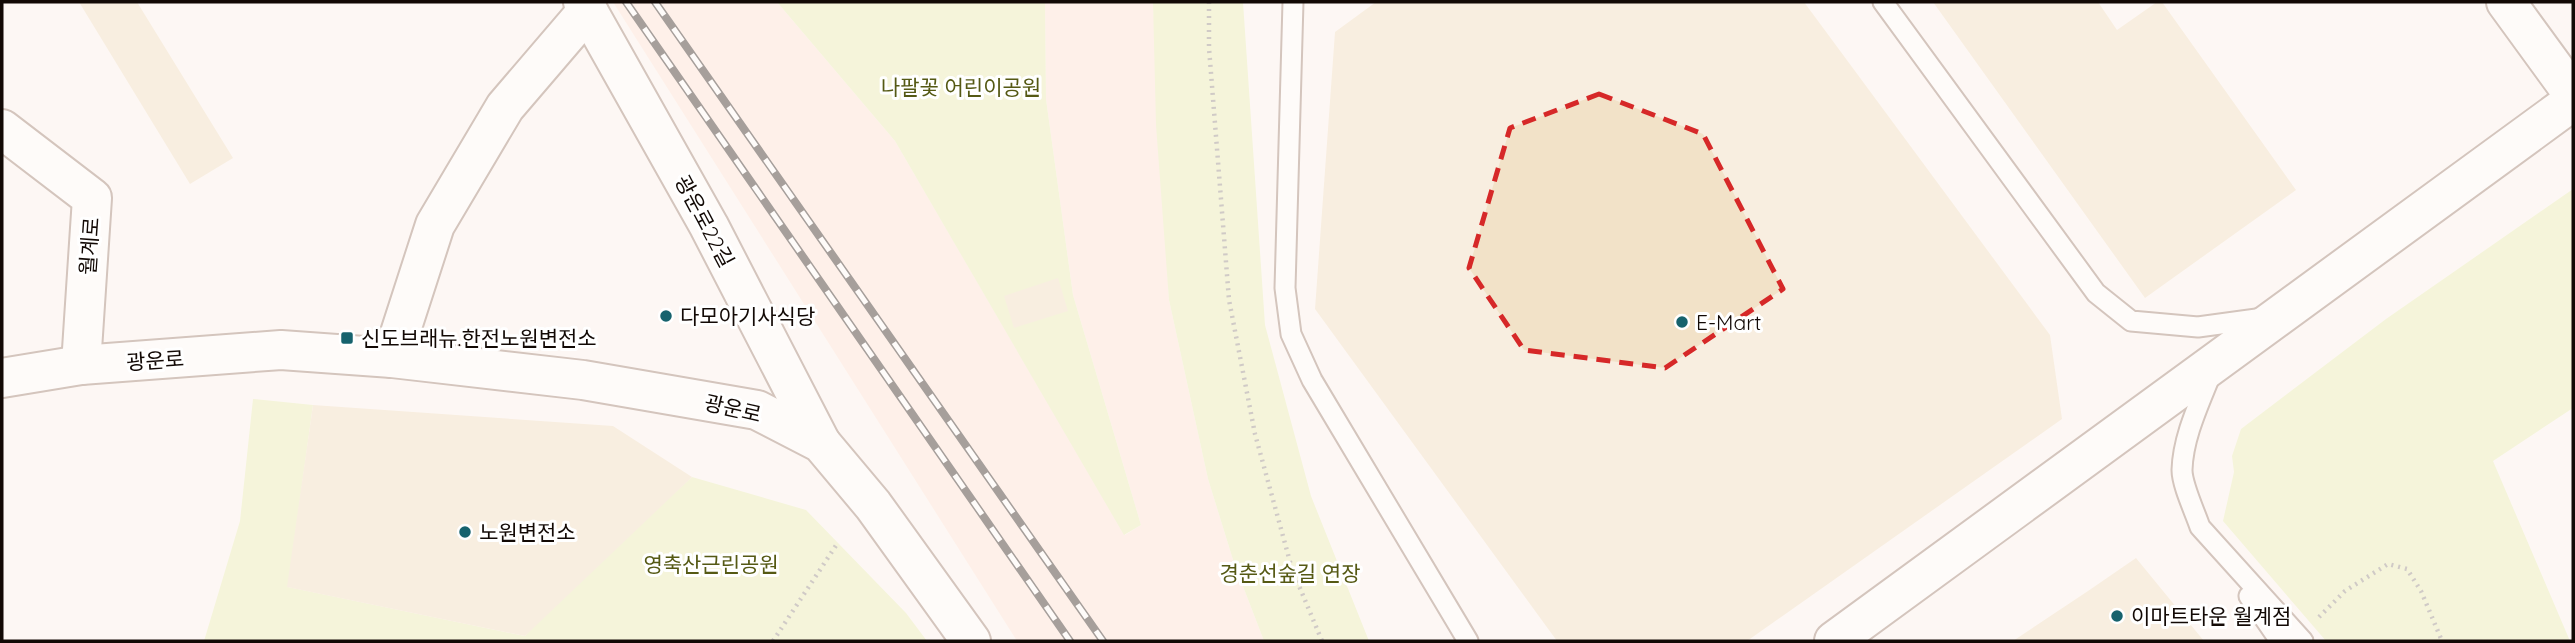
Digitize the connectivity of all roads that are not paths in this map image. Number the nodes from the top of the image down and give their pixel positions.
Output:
1 (1293, 2) edge
2 (1882, 2) edge
3 (2506, 2) edge
4 (585, 6) edge
5 (2573, 94) edge
6 (2573, 101) edge
7 (2, 129) edge
8 (2278, 316) junction
9 (392, 358) junction
10 (2217, 360) junction
11 (81, 365) junction
12 (2, 378) edge
13 (821, 443) junction
14 (2200, 527) junction
15 (971, 641) edge
16 (1468, 641) edge
17 (1834, 641) edge
18 (2280, 641) edge
19 (2303, 641) edge

1 - 16 lane
2 - 8 lane
3 - 5 street
4 - 9 street
4 - 13 street, 광운로22길
6 - 8 street
7 - 11 street, 월계로
8 - 10 street
9 - 11 street, 광운로
9 - 13 street, 광운로
10 - 14 lane
10 - 17 street
11 - 12 street, 광운로
13 - 15 street, 광운로
14 - 18 lane
14 - 19 lane

